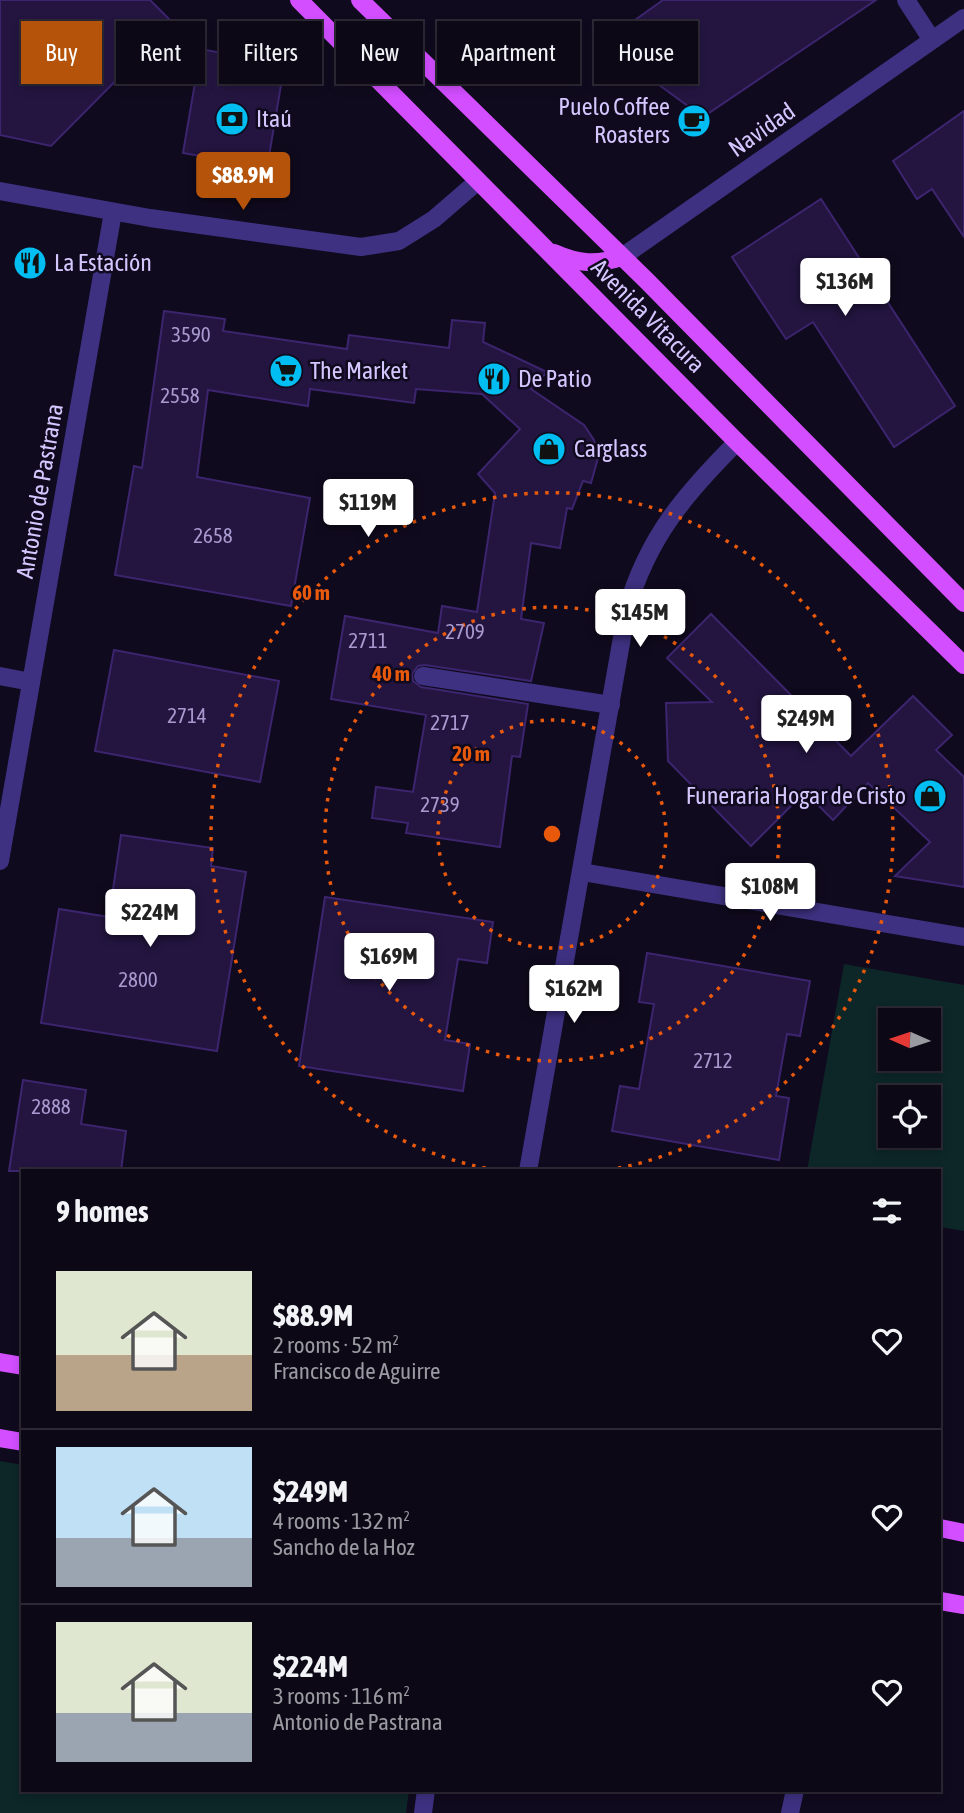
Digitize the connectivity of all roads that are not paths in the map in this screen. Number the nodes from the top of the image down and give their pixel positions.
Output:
1 (299, 0) edge
2 (360, 0) edge
3 (906, 0) edge
4 (964, 18) edge
5 (932, 40) junction
6 (478, 181) junction
7 (0, 191) edge
8 (113, 212) junction
9 (547, 250) junction
10 (622, 257) junction
11 (737, 442) junction
12 (964, 603) edge
13 (964, 665) edge
14 (0, 676) edge
15 (423, 677) dead end
16 (31, 682) junction
17 (611, 705) junction
18 (0, 861) edge
19 (582, 872) junction
20 (964, 937) edge
21 (528, 1169) edge
22 (0, 1362) edge
23 (21, 1366) edge
24 (0, 1438) edge
25 (21, 1441) edge
26 (941, 1528) edge
27 (964, 1532) edge
28 (941, 1601) edge
29 (964, 1605) edge
30 (426, 1792) edge
31 (794, 1792) edge
32 (423, 1813) edge
33 (790, 1813) edge

1 - 6 main road, Avenida Vitacura
2 - 10 main road, Avenida Vitacura
3 - 5 street
4 - 5 street, Navidad
5 - 10 street, Navidad
6 - 8 street
6 - 9 main road, Avenida Vitacura
7 - 8 street
8 - 16 street, Antonio de Pastrana
9 - 10 main road
9 - 11 main road, Avenida Vitacura
10 - 12 main road, Avenida Vitacura
11 - 13 main road, Avenida Vitacura
11 - 17 street
14 - 16 street
15 - 17 street
16 - 18 street, Antonio de Pastrana
17 - 19 street
19 - 20 street
19 - 21 street
22 - 23 main road
24 - 25 main road
26 - 27 main road
28 - 29 main road
30 - 32 street
31 - 33 street

